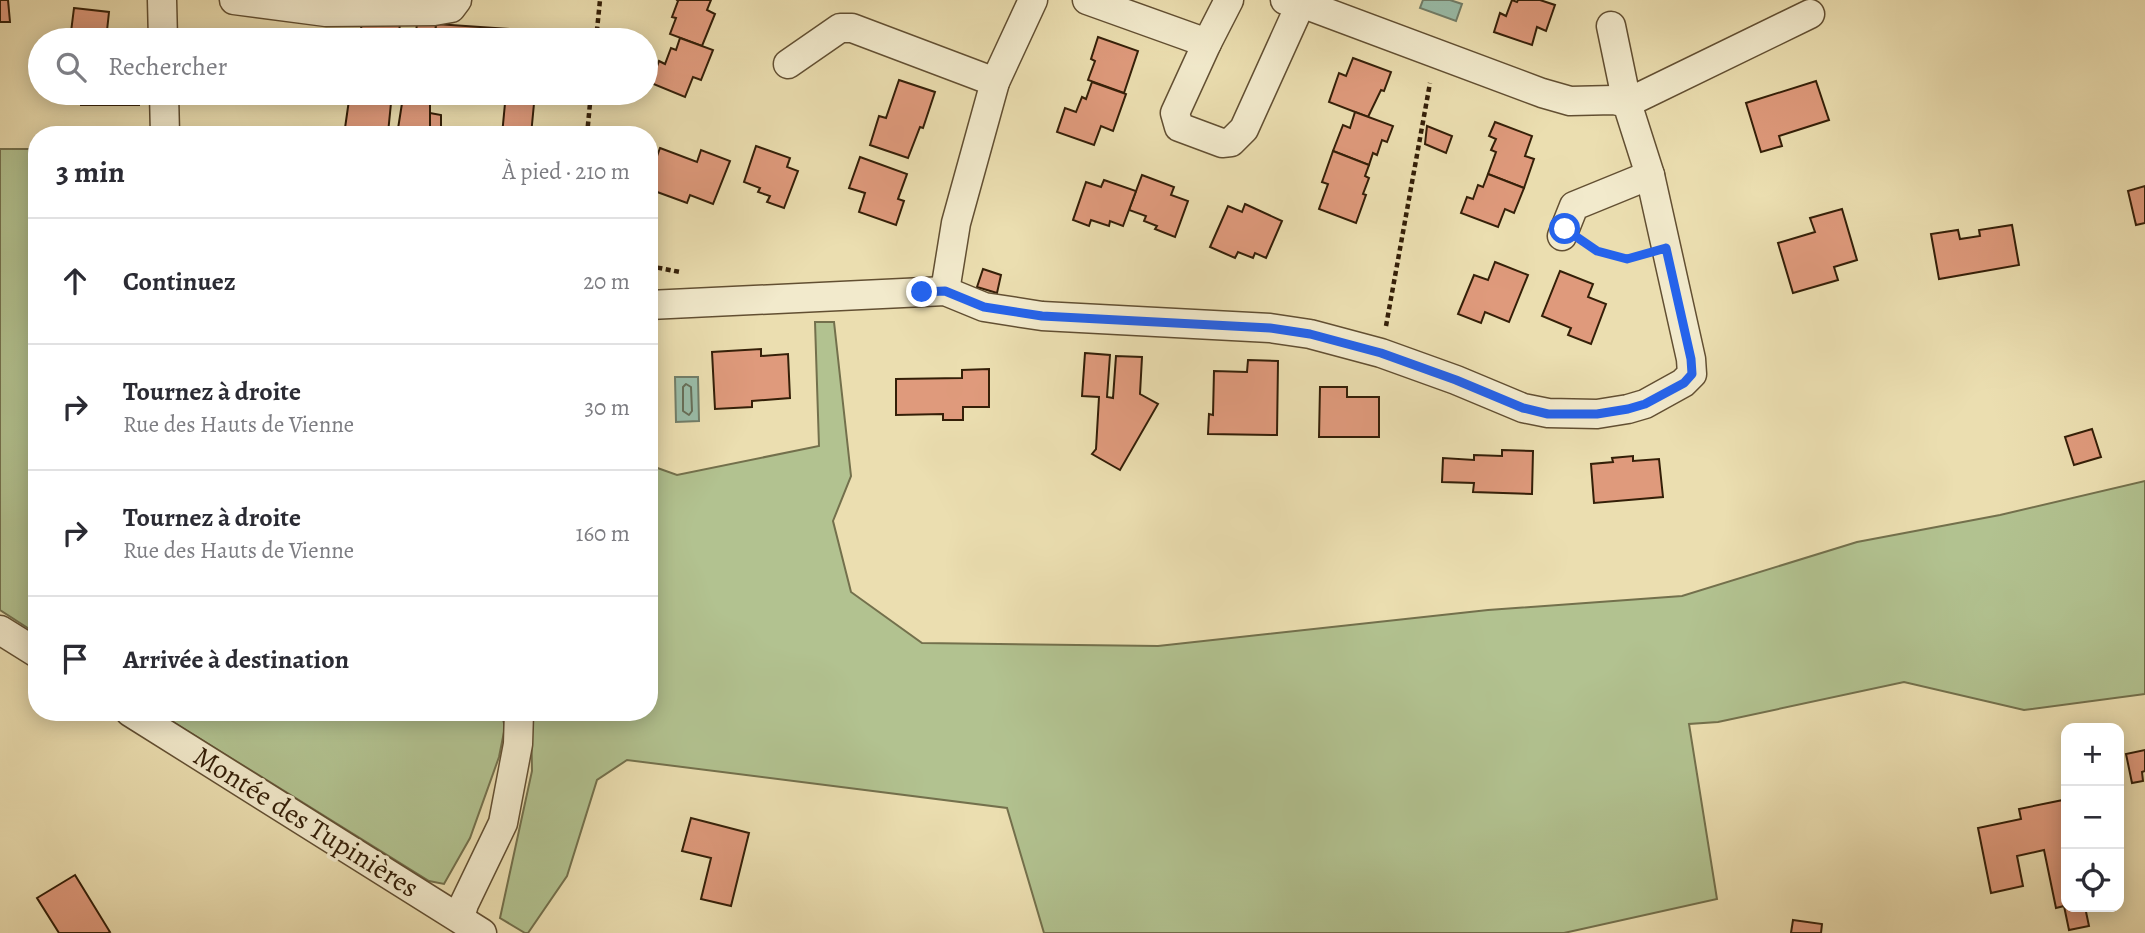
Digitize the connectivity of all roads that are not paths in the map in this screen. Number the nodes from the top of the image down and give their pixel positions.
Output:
1 (162, 0) edge
2 (234, 0) edge
3 (457, 0) edge
4 (1033, 0) edge
5 (1087, 0) edge
6 (1229, 0) edge
7 (1293, 2) edge
8 (1810, 14) dead end
9 (1611, 26) dead end
10 (163, 28) edge
11 (1207, 43) junction
12 (788, 64) dead end
13 (995, 82) junction
14 (1627, 103) junction
15 (164, 105) edge
16 (165, 126) edge
17 (1650, 175) junction
18 (1563, 232) road end
19 (945, 291) junction
20 (658, 305) edge
21 (0, 630) edge
22 (28, 647) edge
23 (144, 721) edge
24 (519, 721) edge
25 (471, 925) edge

1 - 10 street
2 - 3 street
4 - 13 street
5 - 11 street
6 - 11 street
7 - 11 street
7 - 14 street
8 - 14 street
9 - 14 street
12 - 13 street
13 - 19 street
14 - 17 street
15 - 16 street
17 - 18 street
17 - 19 street
19 - 20 street
21 - 22 street
23 - 25 street, Montée des Tupinières
24 - 25 street

